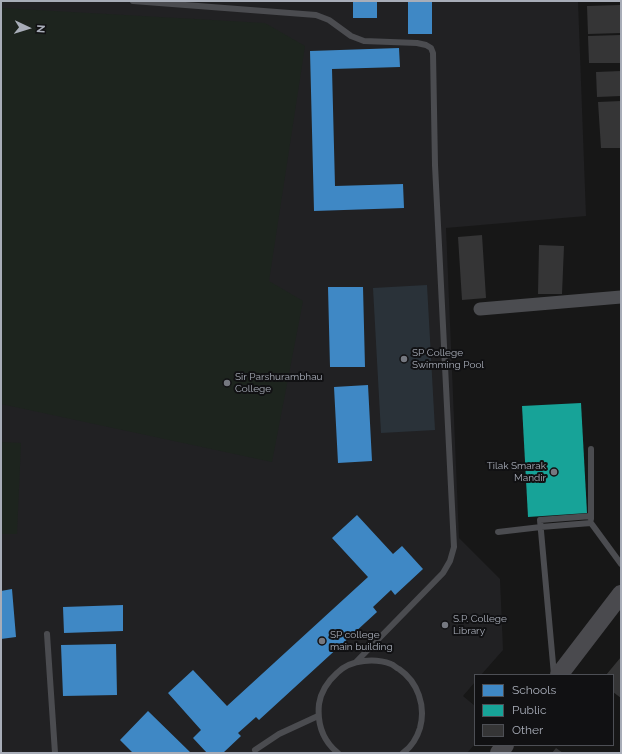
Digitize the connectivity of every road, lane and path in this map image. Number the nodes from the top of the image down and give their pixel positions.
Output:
1 (133, 1) edge
2 (621, 297) edge
3 (480, 309) dead end
4 (591, 449) dead end
5 (591, 520) junction
6 (541, 527) junction
7 (498, 532) dead end
8 (621, 564) edge
9 (621, 594) edge
10 (47, 634) dead end
11 (356, 662) junction
12 (554, 674) edge
13 (560, 674) edge
14 (318, 716) junction
15 (254, 750) dead end
16 (407, 752) edge
17 (55, 753) edge
18 (338, 753) edge

1 - 11 lane
2 - 3 street
4 - 5 lane
5 - 6 lane
5 - 8 lane
6 - 7 lane
6 - 12 lane
9 - 13 main road
10 - 17 lane
11 - 14 lane
11 - 16 lane
14 - 15 lane
14 - 18 lane

